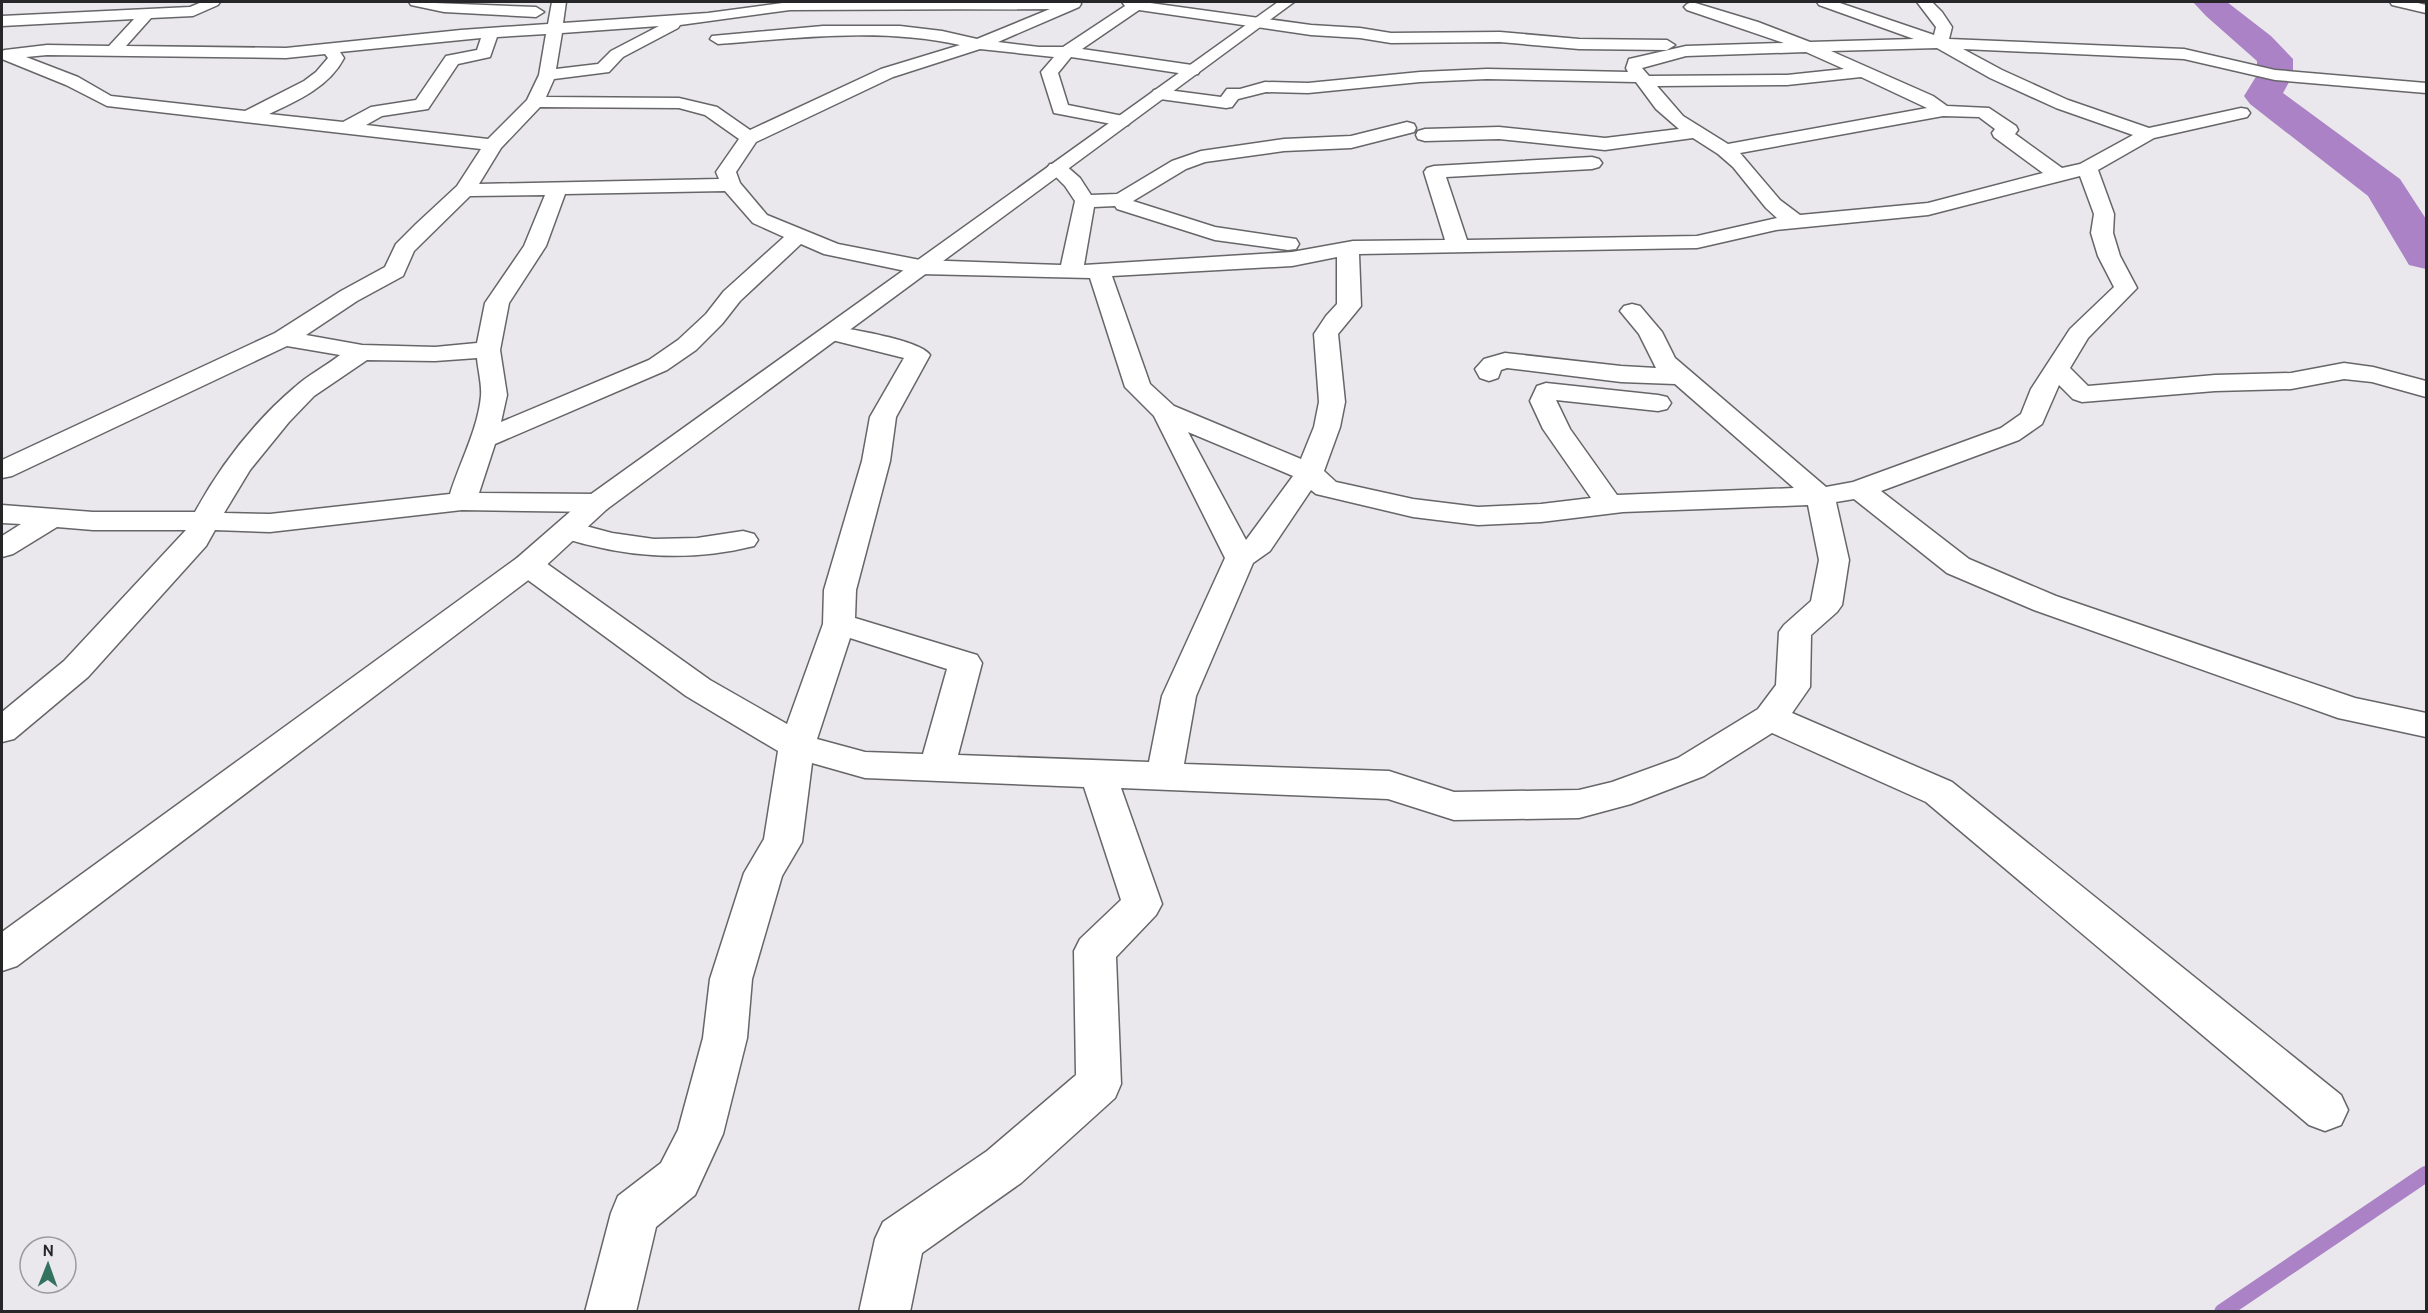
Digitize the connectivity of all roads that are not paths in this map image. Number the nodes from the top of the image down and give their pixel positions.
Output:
1 (213, 2) edge
2 (817, 2) edge
3 (1287, 2) edge
4 (1824, 2) edge
5 (1924, 2) edge
6 (2397, 2) edge
7 (1132, 3) edge
8 (990, 5) junction
9 (783, 7) junction
10 (2427, 9) edge
11 (410, 10) edge
12 (709, 10) edge
13 (147, 14) junction
14 (556, 14) edge
15 (682, 20) junction
16 (2, 21) edge
17 (1260, 21) junction
18 (1683, 26) edge
19 (490, 33) junction
20 (911, 33) junction
21 (718, 39) dead end
22 (1940, 43) junction
23 (979, 44) junction
24 (376, 45) junction
25 (1808, 48) junction
26 (114, 50) junction
27 (330, 50) junction
28 (1067, 52) junction
29 (1396, 52) junction
30 (3, 54) edge
31 (1192, 70) junction
32 (1862, 72) junction
33 (547, 75) junction
34 (1643, 79) junction
35 (1426, 84) junction
36 (2427, 88) edge
37 (1160, 94) junction
38 (535, 102) junction
39 (1405, 108) dead end
40 (1943, 111) junction
41 (2241, 112) dead end
42 (245, 118) junction
43 (1122, 121) junction
44 (345, 129) junction
45 (1416, 132) junction
46 (1698, 132) junction
47 (2148, 134) junction
48 (748, 138) junction
49 (494, 145) junction
50 (1725, 150) junction
51 (1592, 163) dead end
52 (1057, 168) junction
53 (2087, 168) junction
54 (1448, 171) junction
55 (2057, 174) junction
56 (731, 185) junction
57 (556, 189) junction
58 (465, 190) junction
59 (1121, 200) junction
60 (1085, 201) junction
61 (1794, 221) junction
62 (798, 235) junction
63 (1458, 246) junction
64 (1339, 251) junction
65 (920, 267) junction
66 (1099, 270) junction
67 (1071, 272) junction
68 (1632, 311) dead end
69 (833, 333) junction
70 (284, 338) junction
71 (488, 350) junction
72 (362, 352) junction
73 (2056, 368) junction
74 (1489, 373) dead end
75 (1681, 376) junction
76 (2427, 389) edge
77 (1658, 403) dead end
78 (1165, 412) junction
79 (484, 439) junction
80 (2, 470) edge
81 (1309, 473) junction
82 (1860, 489) junction
83 (1820, 496) junction
84 (462, 501) junction
85 (597, 503) junction
86 (1609, 505) junction
87 (2, 514) edge
88 (50, 519) junction
89 (207, 520) junction
90 (567, 530) junction
91 (743, 540) dead end
92 (2, 548) edge
93 (1240, 558) junction
94 (528, 565) junction
95 (839, 624) junction
96 (1770, 718) junction
97 (2427, 725) edge
98 (2, 730) edge
99 (797, 746) junction
100 (937, 768) junction
101 (1098, 774) junction
102 (1164, 776) junction
103 (2, 954) edge
104 (2325, 1110) dead end
105 (610, 1311) edge
106 (884, 1311) edge

1 - 13 street
2 - 9 street
3 - 17 street
4 - 22 street
5 - 22 street
6 - 10 street
7 - 17 street
7 - 28 street
8 - 9 street
8 - 20 street
8 - 23 street
9 - 12 street
11 - 14 street
11 - 24 street
12 - 15 street
13 - 16 street
13 - 26 street
14 - 15 street
14 - 19 street
14 - 33 street
15 - 33 street
17 - 29 street
17 - 31 street
18 - 25 street
18 - 25 street
18 - 29 street
18 - 34 street
19 - 24 street
19 - 44 street
20 - 21 street
20 - 23 street
22 - 25 street
22 - 36 street
22 - 47 street
23 - 28 street
23 - 48 street
24 - 27 street
25 - 32 street
26 - 27 street
26 - 30 street
27 - 42 street
28 - 31 street
28 - 43 street
29 - 35 street
30 - 42 street
31 - 37 street
32 - 34 street
32 - 40 street
33 - 38 street
34 - 35 street
34 - 46 street
35 - 37 street
37 - 43 street
38 - 48 street
38 - 49 street
39 - 45 street
40 - 50 street
40 - 55 street
41 - 47 street
42 - 44 street
43 - 52 street
44 - 49 street
45 - 46 street
45 - 54 street
45 - 59 street
46 - 50 street
47 - 53 street
48 - 56 street
49 - 58 street
50 - 61 street
51 - 54 street
52 - 60 street
52 - 65 street
53 - 55 street
53 - 73 street
54 - 63 street
55 - 61 street
56 - 57 street
56 - 62 street
57 - 58 street
57 - 71 street
58 - 70 street
59 - 60 street
59 - 64 street
60 - 67 street
61 - 63 street
62 - 65 street
62 - 79 street
63 - 64 street
64 - 66 street
64 - 81 street
65 - 67 street
65 - 69 street
66 - 67 street
66 - 78 street
68 - 75 street
69 - 85 street
69 - 95 street
70 - 72 street
70 - 80 street
71 - 72 street
71 - 79 street
72 - 89 street
73 - 76 street
73 - 82 street
74 - 75 street
75 - 83 street
77 - 86 street
78 - 81 street
78 - 93 street
79 - 84 street
81 - 86 street
81 - 93 street
82 - 83 street
82 - 97 street
83 - 86 street
83 - 96 street
84 - 85 street
84 - 89 street
85 - 90 street
87 - 88 street
88 - 89 street
88 - 92 street
89 - 98 street
90 - 91 street
90 - 94 street
93 - 102 street
94 - 99 street
94 - 103 street
95 - 99 street
95 - 100 street
96 - 102 street
96 - 104 street
99 - 100 street
99 - 105 street
100 - 101 street
101 - 102 street
101 - 106 street

